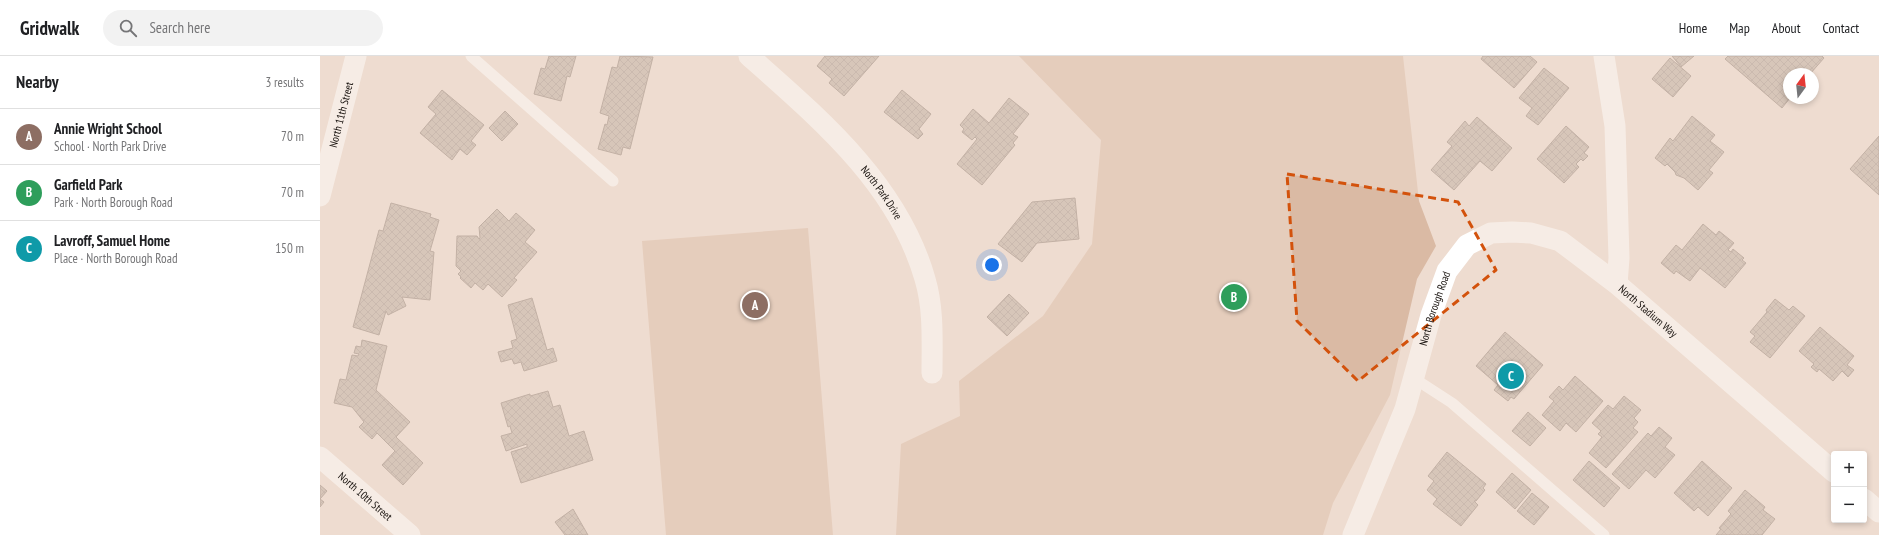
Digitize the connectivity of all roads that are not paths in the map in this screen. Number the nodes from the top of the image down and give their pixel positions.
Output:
1 (356, 56) edge
2 (471, 56) edge
3 (749, 56) edge
4 (1604, 56) edge
5 (613, 181) dead end
6 (320, 196) edge
7 (1617, 284) junction
8 (932, 372) dead end
9 (1415, 379) junction
10 (320, 457) edge
11 (1831, 469) edge
12 (1867, 502) edge
13 (1879, 512) edge
14 (410, 535) edge
15 (1353, 535) edge
16 (1604, 535) edge

1 - 6 street, North 11th Street
2 - 5 lane
3 - 8 street, North Park Drive
4 - 7 street, North Stadium Way
7 - 9 street, North Borough Road
7 - 11 street, North Stadium Way
9 - 15 street, North Borough Road
9 - 16 lane
10 - 14 street, North 10th Street
12 - 13 street

